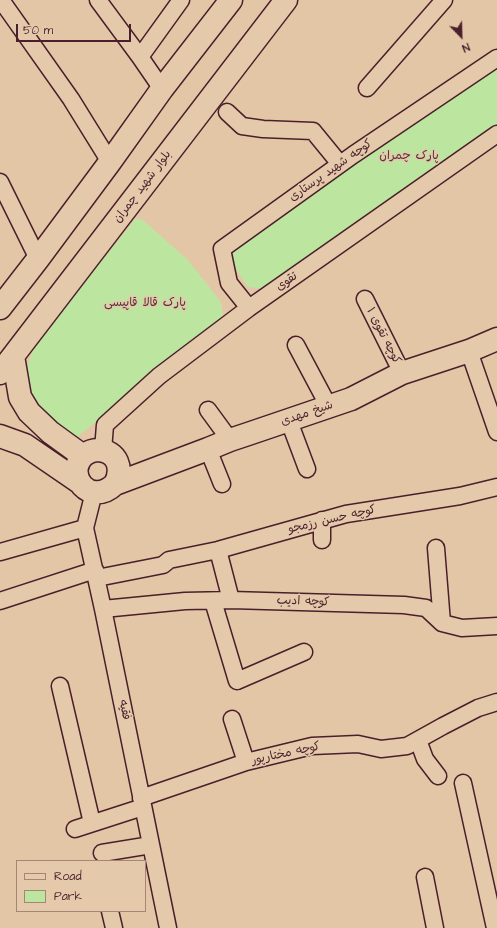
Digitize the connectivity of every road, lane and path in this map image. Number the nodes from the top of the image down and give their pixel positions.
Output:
1 (2, 0) edge
2 (98, 0) edge
3 (181, 0) edge
4 (231, 0) edge
5 (286, 0) edge
6 (444, 0) edge
7 (140, 56) junction
8 (497, 58) edge
9 (367, 88) dead end
10 (162, 89) junction
11 (227, 112) dead end
12 (497, 134) edge
13 (110, 162) junction
14 (340, 164) junction
15 (0, 182) edge
16 (38, 259) junction
17 (365, 299) dead end
18 (0, 308) edge
19 (249, 308) junction
20 (497, 339) edge
21 (296, 345) dead end
22 (469, 351) junction
23 (14, 356) junction
24 (402, 373) junction
25 (0, 374) edge
26 (329, 407) junction
27 (208, 410) dead end
28 (289, 421) junction
29 (496, 428) edge
30 (0, 436) edge
31 (230, 440) junction
32 (208, 449) junction
33 (93, 453) junction
34 (307, 469) dead end
35 (115, 484) junction
36 (222, 484) dead end
37 (87, 487) junction
38 (497, 487) edge
39 (322, 520) junction
40 (85, 528) junction
41 (322, 540) dead end
42 (436, 548) dead end
43 (218, 550) junction
44 (0, 552) edge
45 (96, 574) junction
46 (232, 600) junction
47 (0, 601) edge
48 (213, 601) junction
49 (103, 609) junction
50 (442, 623) junction
51 (497, 626) edge
52 (304, 652) dead end
53 (60, 686) dead end
54 (497, 702) edge
55 (232, 719) dead end
56 (418, 740) junction
57 (246, 762) junction
58 (438, 776) dead end
59 (463, 783) dead end
60 (142, 803) junction
61 (92, 823) junction
62 (75, 829) dead end
63 (151, 845) junction
64 (102, 854) dead end
65 (425, 877) dead end
66 (110, 912) edge
67 (163, 927) edge
68 (114, 928) edge
69 (435, 928) edge
70 (495, 928) edge

1 - 13 street
2 - 7 street
3 - 7 street
4 - 10 main road
5 - 23 main road, بلوار شهید چمران
6 - 9 street
7 - 10 street
8 - 14 street, کوچه شهید پرستاری
10 - 13 main road
11 - 14 street
12 - 19 street, تقوی
13 - 16 main road
14 - 19 street, کوچه شهید پرستاری
15 - 16 street
16 - 18 main road
17 - 24 street, کوچه تقوی ۱
19 - 33 street, تقوی
20 - 22 main road, شیخ مهدی
21 - 26 street
22 - 24 main road, شیخ مهدی
22 - 29 street
23 - 25 main road, بلوار شهید چمران
23 - 33 main road
24 - 26 main road, شیخ مهدی
26 - 28 main road, شیخ مهدی
27 - 31 street
28 - 31 main road, شیخ مهدی
28 - 34 street
30 - 37 main road
31 - 32 main road, شیخ مهدی
32 - 35 main road, شیخ مهدی
32 - 36 street
33 - 35 main road
33 - 37 main road
35 - 37 main road
37 - 40 street, فقیه
38 - 39 street, کوچه حسن رزمجو
39 - 41 street
39 - 43 street, کوچه حسن رزمجو
40 - 44 street
40 - 45 street, فقیه
42 - 50 street
43 - 45 street, کوچه حسن رزمجو
43 - 46 street
45 - 47 street, کوچه حسن رزمجو
45 - 49 street, فقیه
46 - 48 street, کوچه ادیب
46 - 50 street, کوچه ادیب
48 - 49 street, کوچه ادیب
48 - 52 street
49 - 60 street, فقیه
50 - 51 street, کوچه ادیب
53 - 61 street
54 - 56 street, کوچه مختارپور
55 - 57 street
56 - 57 street, کوچه مختارپور
56 - 58 street
57 - 60 street, کوچه مختارپور
59 - 70 street
60 - 61 street, کوچه مختارپور
60 - 63 street, فقیه
61 - 62 street, کوچه مختارپور
63 - 64 street
63 - 67 street, فقیه
65 - 69 street
66 - 68 street

